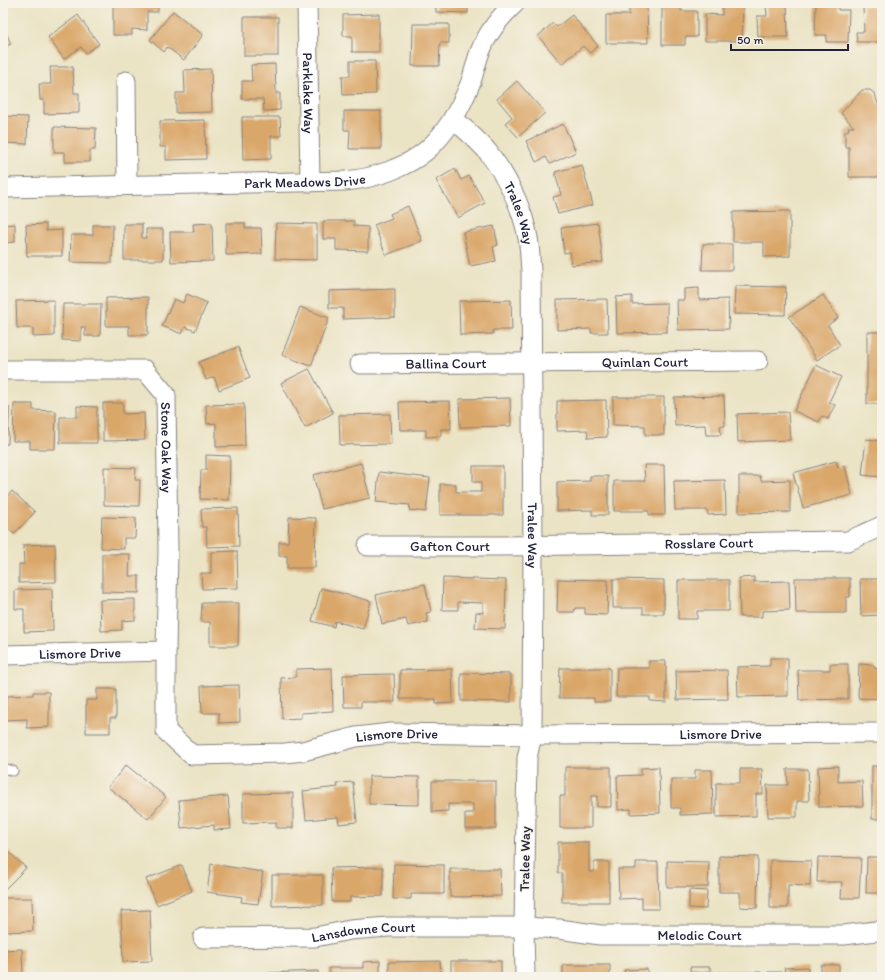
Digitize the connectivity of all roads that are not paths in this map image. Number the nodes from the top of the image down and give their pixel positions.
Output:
1 (307, 3) edge
2 (515, 3) edge
3 (126, 81) dead end
4 (453, 118) junction
5 (310, 182) junction
6 (127, 185) junction
7 (3, 188) edge
8 (758, 361) dead end
9 (531, 362) junction
10 (360, 364) dead end
11 (3, 370) edge
12 (882, 526) edge
13 (533, 545) junction
14 (368, 546) dead end
15 (166, 651) junction
16 (3, 655) edge
17 (882, 733) edge
18 (532, 735) junction
19 (3, 768) edge
20 (13, 771) dead end
21 (524, 927) junction
22 (876, 931) dead end
23 (203, 938) dead end
24 (525, 977) edge

1 - 5 street, Parklake Way
2 - 4 street, Park Meadows Drive
3 - 6 street
4 - 5 street, Park Meadows Drive
4 - 9 street, Tralee Way
5 - 6 street, Park Meadows Drive
6 - 7 street, Park Meadows Drive
8 - 9 street, Quinlan Court
9 - 10 street, Ballina Court
9 - 13 street, Tralee Way
11 - 15 street, Stone Oak Way
12 - 13 street, Rosslare Court
13 - 14 street, Gafton Court
13 - 18 street, Tralee Way
15 - 16 street, Lismore Drive
15 - 18 street, Lismore Drive
17 - 18 street, Lismore Drive
18 - 21 street, Tralee Way
19 - 20 lane
21 - 22 street, Melodic Court
21 - 23 street, Lansdowne Court
21 - 24 street, Tralee Way

